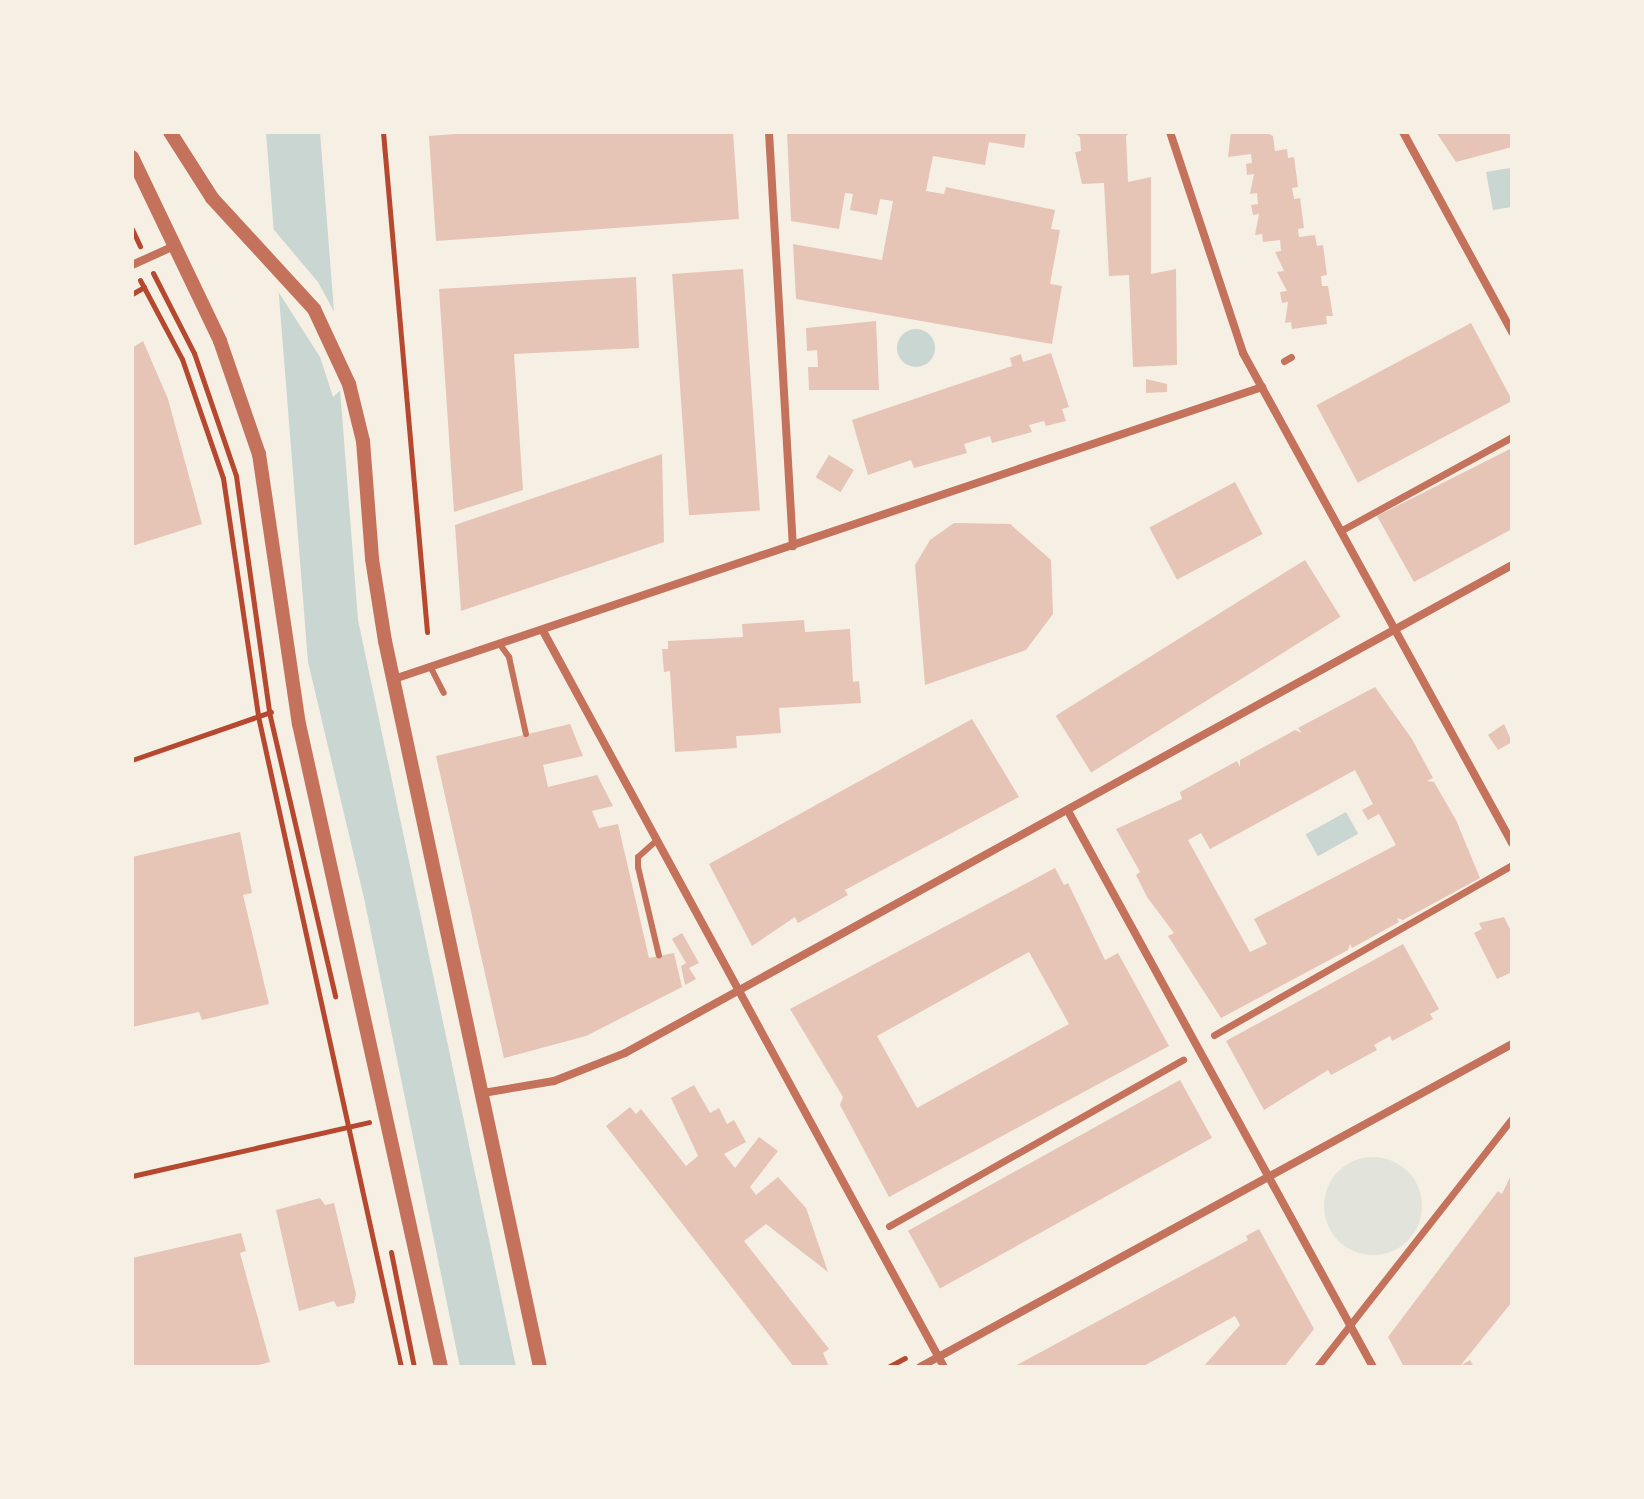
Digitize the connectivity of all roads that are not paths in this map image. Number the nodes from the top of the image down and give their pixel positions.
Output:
1 (170, 132) edge
2 (769, 132) edge
3 (1170, 132) edge
4 (1403, 132) edge
5 (132, 157) edge
6 (172, 247) junction
7 (132, 264) edge
8 (1512, 332) edge
9 (1262, 387) junction
10 (1512, 437) edge
11 (1342, 530) junction
12 (793, 546) junction
13 (1512, 565) edge
14 (1395, 630) junction
15 (543, 631) junction
16 (501, 646) junction
17 (431, 668) junction
18 (394, 679) junction
19 (444, 693) dead end
20 (526, 734) dead end
21 (1068, 811) junction
22 (656, 841) junction
23 (1512, 843) edge
24 (1512, 865) edge
25 (659, 956) dead end
26 (738, 991) junction
27 (1214, 1035) dead end
28 (1512, 1044) edge
29 (1183, 1060) dead end
30 (483, 1093) junction
31 (1512, 1118) edge
32 (1269, 1177) junction
33 (889, 1226) dead end
34 (1349, 1325) junction
35 (938, 1358) junction
36 (1371, 1364) edge
37 (441, 1367) edge
38 (540, 1367) edge
39 (920, 1367) edge
40 (944, 1367) edge
41 (1317, 1367) edge

1 - 18 street
2 - 12 street
3 - 9 street
4 - 8 street
5 - 6 street
6 - 7 street
6 - 37 street
9 - 11 street
9 - 12 street
10 - 11 street
11 - 14 street
12 - 15 street
13 - 14 street
14 - 21 street
14 - 23 street
15 - 16 street
15 - 22 street
16 - 17 street
16 - 20 lane
17 - 18 street
17 - 19 lane
18 - 30 street
21 - 26 street
21 - 32 street
22 - 25 lane
22 - 26 street
24 - 27 street
26 - 30 street
26 - 35 street
28 - 32 street
29 - 33 street
30 - 38 street
31 - 34 street
32 - 34 street
32 - 35 street
34 - 36 street
34 - 41 street
35 - 39 street
35 - 40 street

